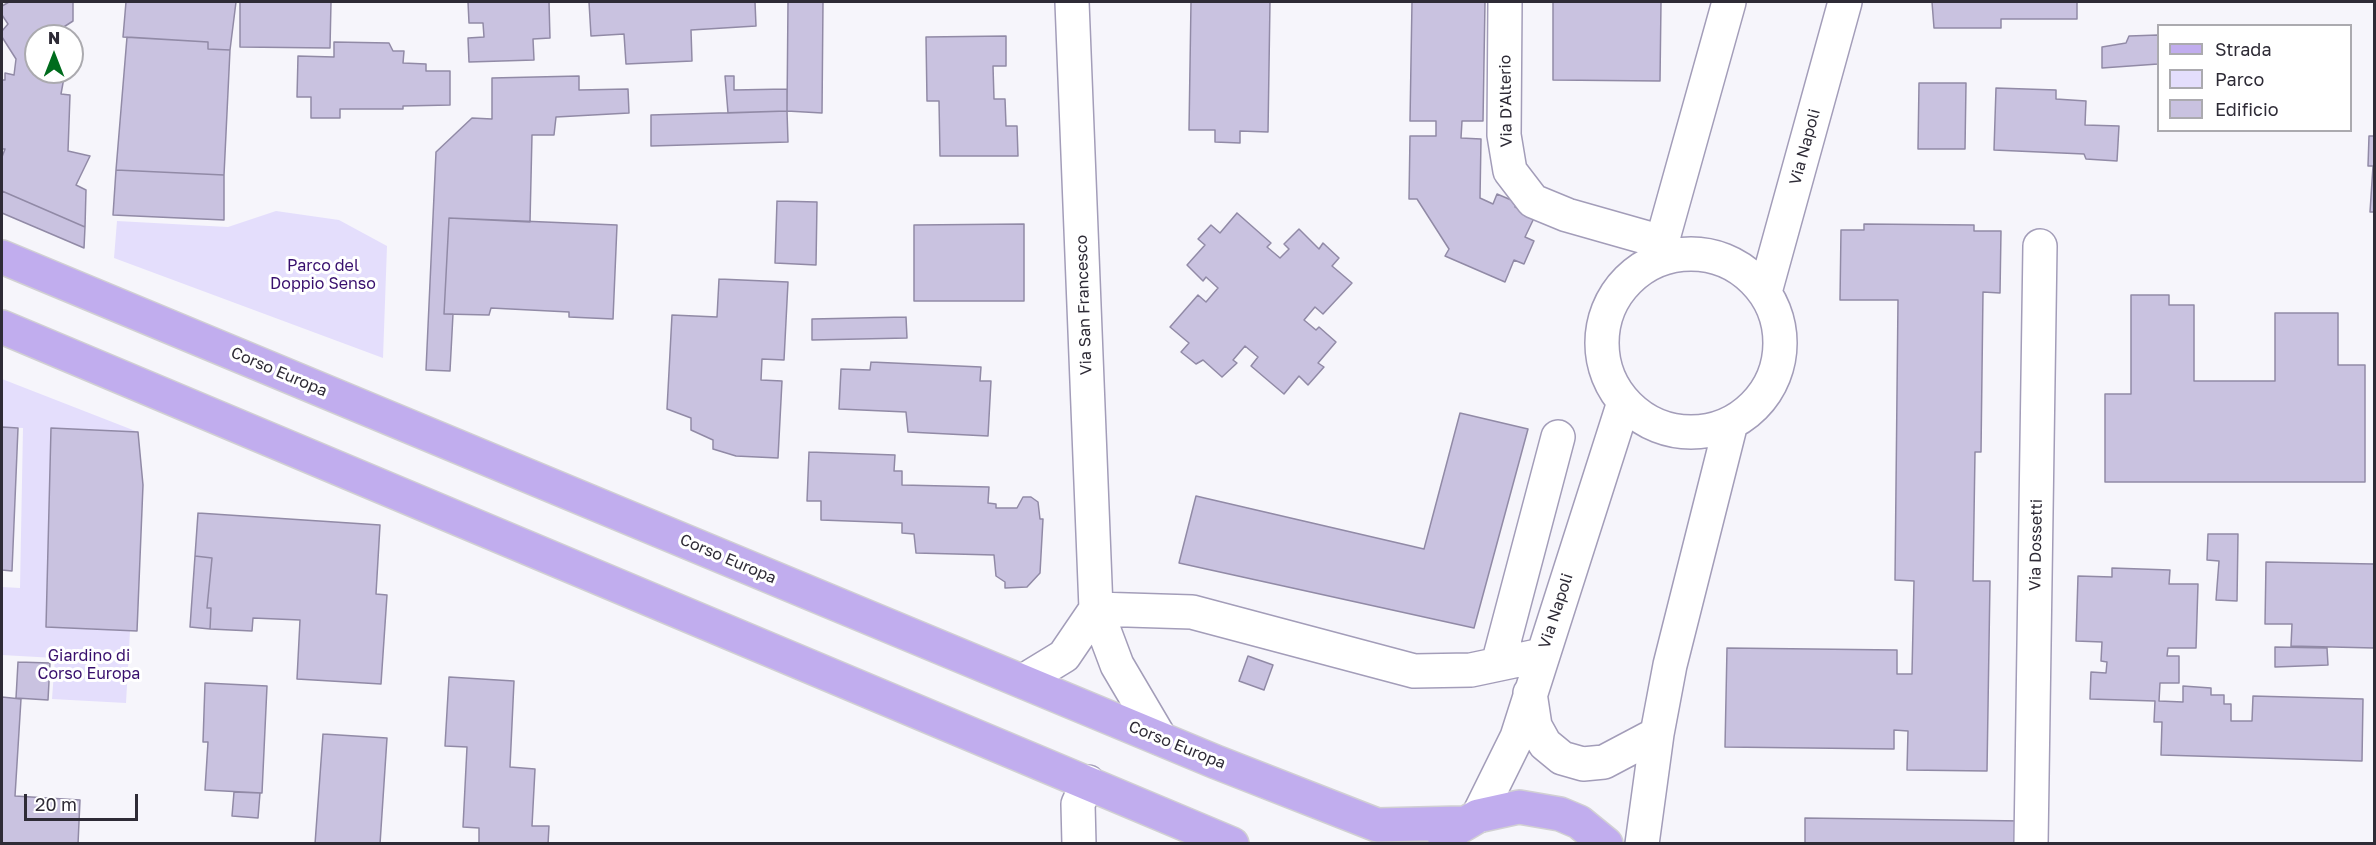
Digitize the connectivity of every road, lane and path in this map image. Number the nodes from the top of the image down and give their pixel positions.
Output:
1 (1072, 2) edge
2 (1505, 2) edge
3 (1729, 2) edge
4 (1845, 2) edge
5 (2040, 246) dead end
6 (1663, 250) junction
7 (2, 257) edge
8 (1765, 292) junction
9 (2, 327) edge
10 (1624, 402) junction
11 (1731, 423) junction
12 (1558, 437) dead end
13 (1096, 609) junction
14 (1542, 655) junction
15 (1498, 664) junction
16 (1023, 681) junction
17 (1530, 693) junction
18 (1657, 734) junction
19 (1160, 738) junction
20 (1088, 782) junction
21 (1470, 819) junction
22 (1079, 843) edge
23 (1232, 843) edge
24 (1436, 843) edge
25 (1606, 843) edge
26 (1642, 843) edge
27 (2031, 843) edge

1 - 13 street, Via San Francesco
2 - 6 street, Via D'Alterio
3 - 6 street
4 - 8 street, Via Napoli
5 - 27 street, Via Dossetti
6 - 8 street
6 - 10 street
7 - 16 main road, Corso Europa
8 - 11 street
9 - 20 main road
10 - 11 street
10 - 14 street, Via Napoli
11 - 18 street
12 - 15 street
13 - 15 street
13 - 16 street
13 - 19 street, Via San Francesco
14 - 15 street
14 - 17 street, Via Napoli
16 - 19 main road, Corso Europa
17 - 18 street
17 - 21 street, Via Napoli
18 - 26 street
19 - 21 main road, Corso Europa
20 - 22 street
20 - 23 main road
21 - 24 main road
21 - 25 main road

